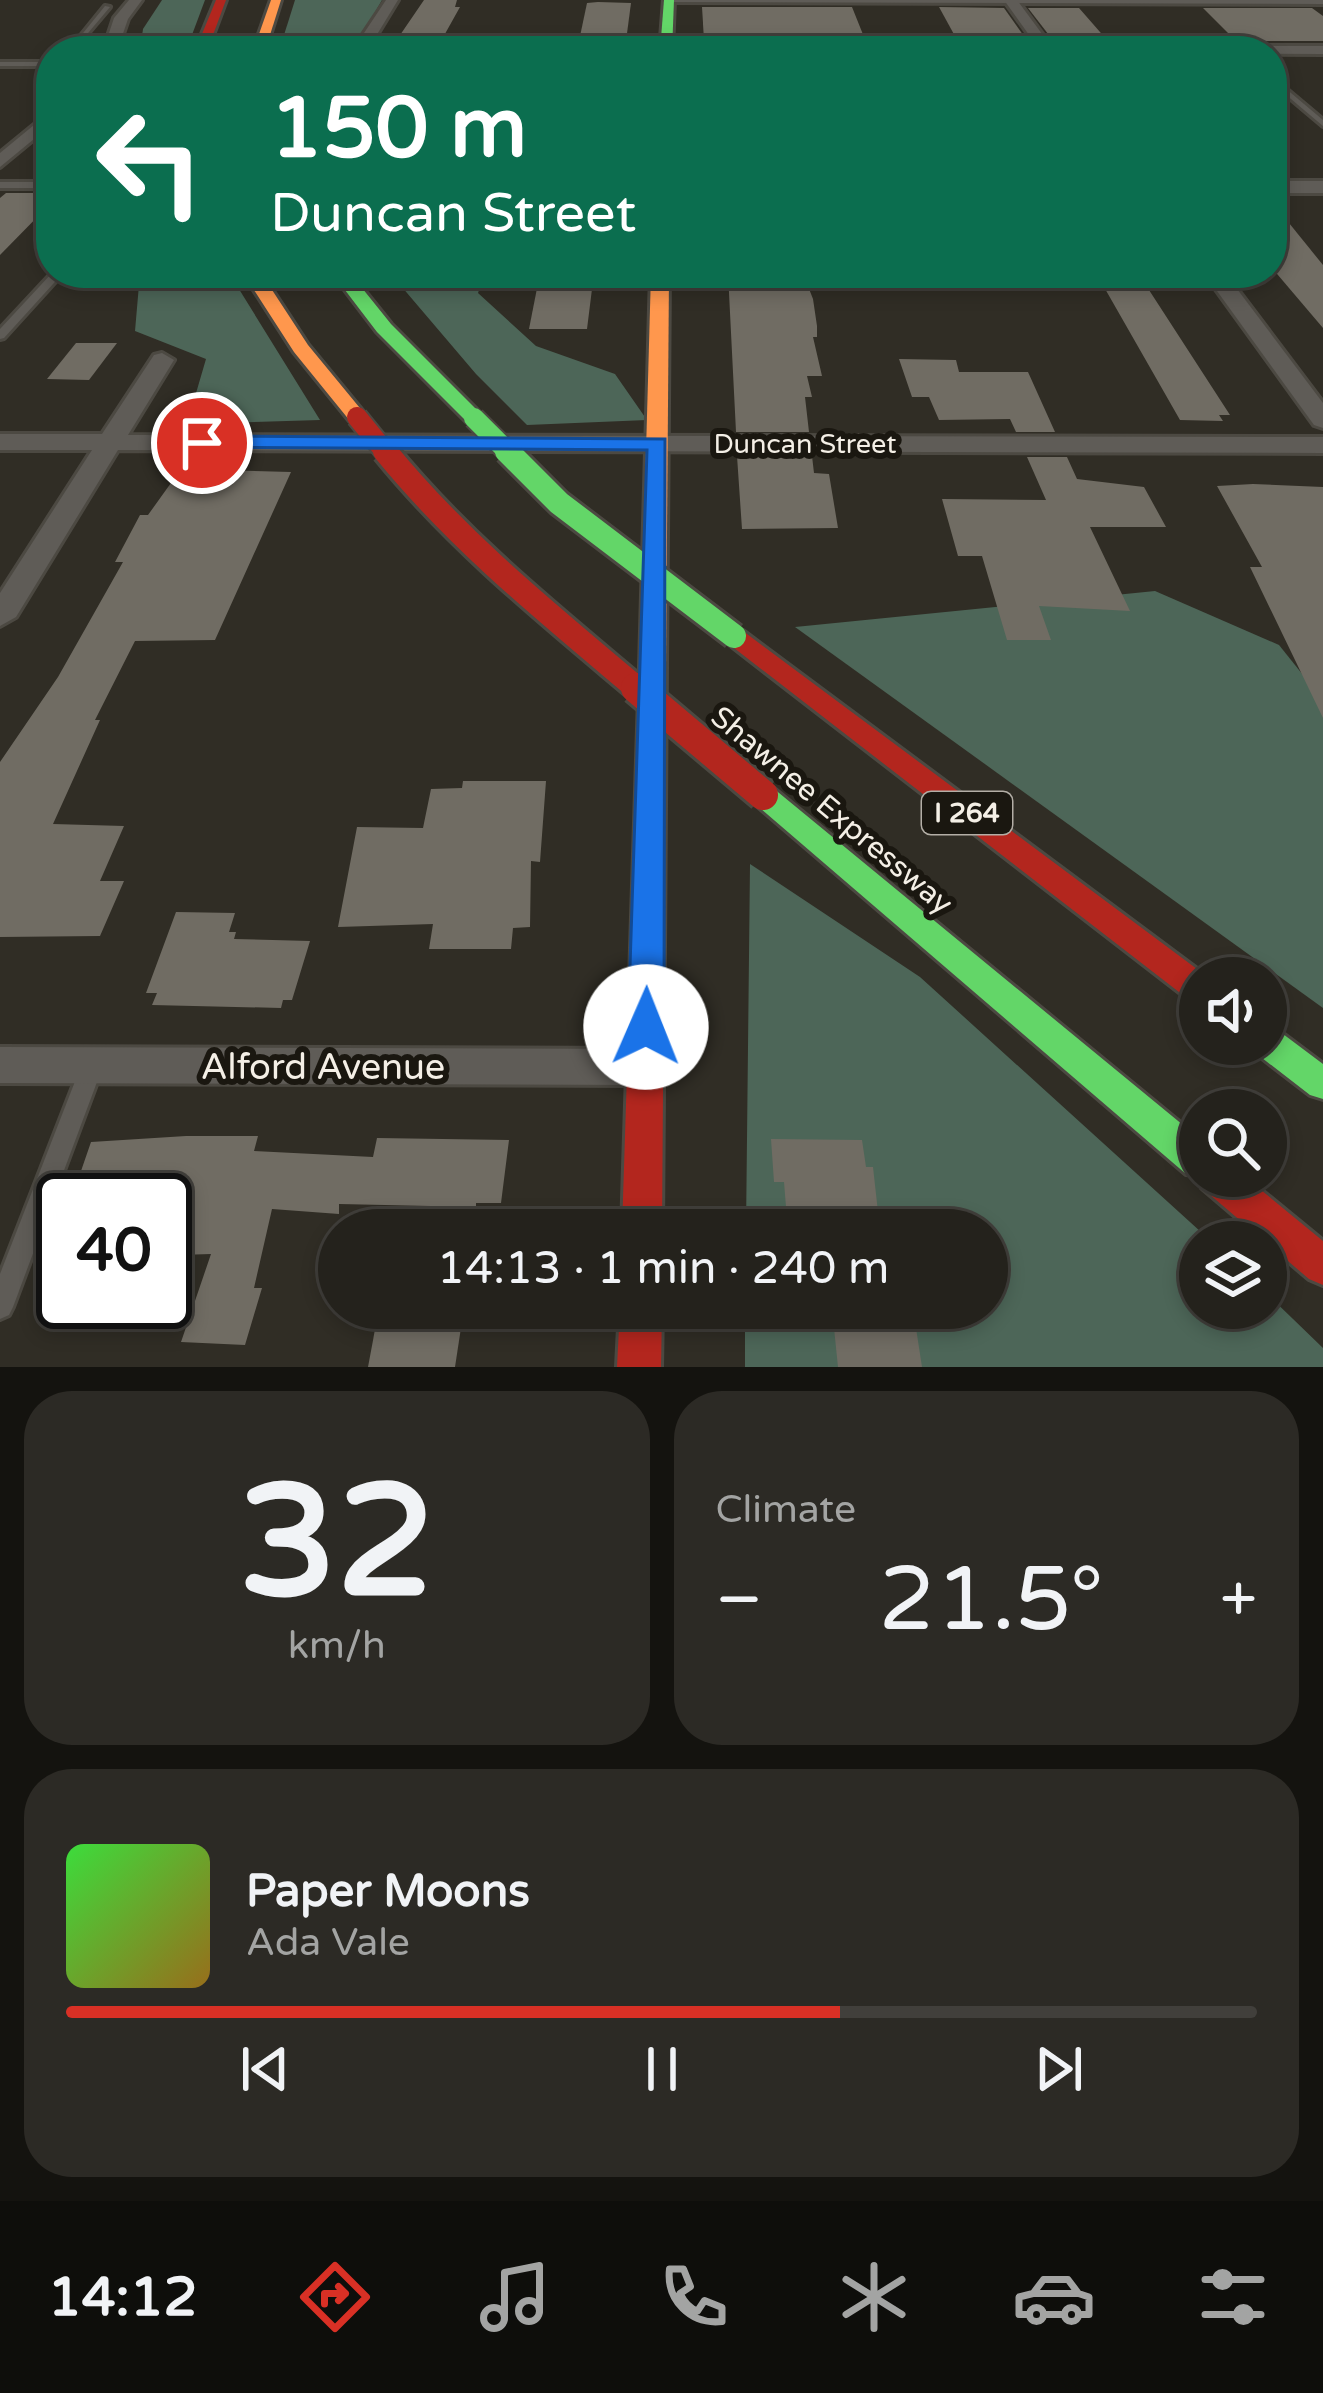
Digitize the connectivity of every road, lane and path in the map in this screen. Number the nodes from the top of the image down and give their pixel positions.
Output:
1 (221, 0) edge
2 (276, 0) edge
3 (392, 0) edge
4 (669, 0) edge
5 (1010, 0) edge
6 (1323, 2) edge
7 (110, 4) edge
8 (133, 4) edge
9 (82, 36) edge
10 (116, 36) edge
11 (207, 36) edge
12 (264, 36) edge
13 (369, 36) edge
14 (667, 36) edge
15 (1037, 36) edge
16 (1287, 50) edge
17 (1323, 50) edge
18 (0, 64) edge
19 (36, 64) edge
20 (1287, 92) edge
21 (1323, 124) edge
22 (36, 130) edge
23 (0, 162) edge
24 (0, 185) edge
25 (36, 185) edge
26 (1287, 187) edge
27 (1323, 188) edge
28 (44, 288) edge
29 (262, 288) edge
30 (353, 288) edge
31 (660, 288) edge
32 (1225, 288) edge
33 (0, 336) edge
34 (162, 360) dead end
35 (1323, 420) edge
36 (0, 442) edge
37 (111, 443) junction
38 (658, 443) junction
39 (1323, 445) edge
40 (0, 616) edge
41 (1179, 974) edge
42 (1287, 1057) edge
43 (0, 1065) edge
44 (92, 1065) junction
45 (645, 1067) junction
46 (1323, 1084) edge
47 (1179, 1144) edge
48 (1241, 1197) edge
49 (642, 1209) edge
50 (1323, 1266) edge
51 (0, 1307) edge
52 (640, 1329) edge
53 (639, 1367) edge

1 - 11 main road
2 - 12 main road
3 - 13 street
4 - 5 lane
4 - 14 main road
5 - 6 lane
5 - 15 street
7 - 8 lane
7 - 9 lane
8 - 10 street
16 - 17 street
18 - 19 lane
20 - 21 lane
22 - 23 street
24 - 25 lane
26 - 27 street
28 - 33 lane
29 - 47 main road, Shawnee Expressway, bridge
30 - 41 main road, I 264, bridge
31 - 38 main road
32 - 35 street
34 - 37 street
36 - 37 street, Duncan Street
37 - 38 street, Duncan Street
37 - 40 street
38 - 39 street, Duncan Street
38 - 45 main road
42 - 46 main road
43 - 44 street, Alford Avenue
44 - 45 street, Alford Avenue
44 - 51 lane
45 - 49 main road
48 - 50 main road
52 - 53 main road

